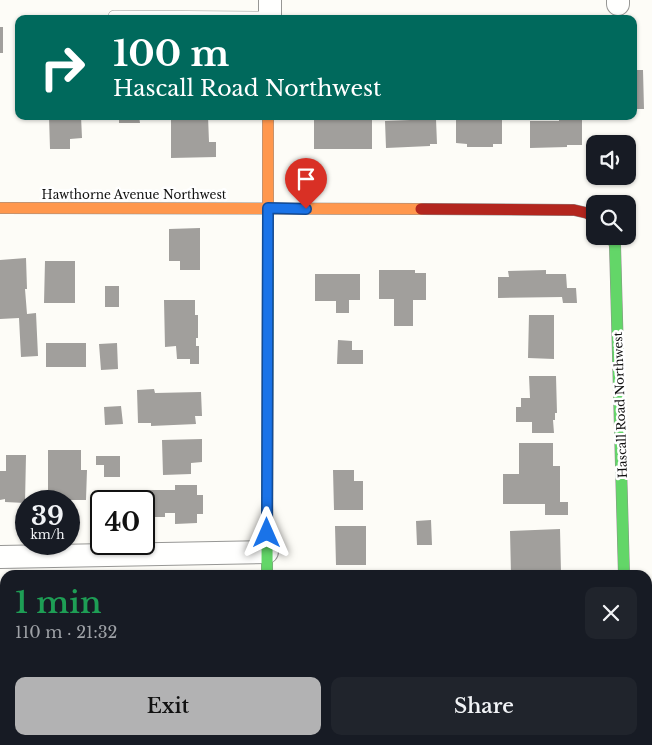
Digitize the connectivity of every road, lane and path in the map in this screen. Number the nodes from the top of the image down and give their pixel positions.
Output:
1 (270, 12) edge
2 (153, 15) edge
3 (268, 120) edge
4 (0, 208) edge
5 (268, 208) junction
6 (586, 213) edge
7 (615, 245) edge
8 (267, 552) junction
9 (0, 557) edge
10 (267, 570) edge
11 (624, 570) edge

1 - 2 lane
3 - 5 street
4 - 5 street, Hawthorne Avenue Northwest
5 - 6 street
5 - 8 street
7 - 11 street, Hascall Road Northwest
8 - 9 street
8 - 10 street

